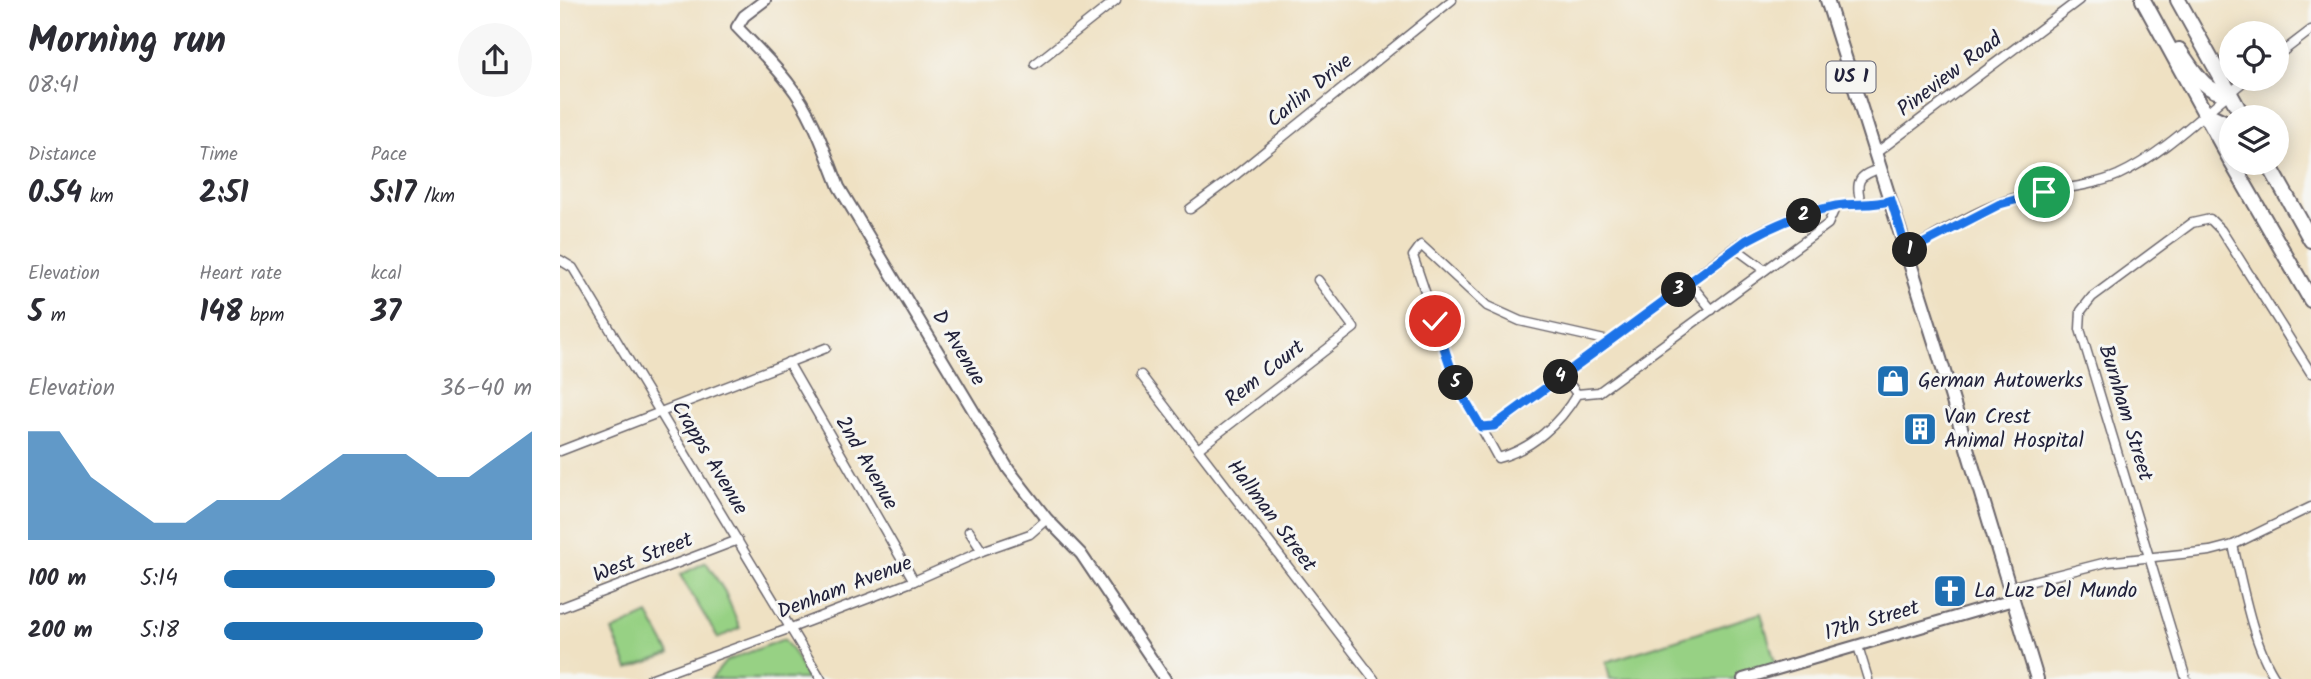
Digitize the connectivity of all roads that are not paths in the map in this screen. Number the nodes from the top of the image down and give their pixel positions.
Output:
1 (765, 0) edge
2 (1116, 0) edge
3 (1452, 0) edge
4 (1827, 0) edge
5 (2178, 0) edge
6 (2076, 1) edge
7 (2143, 1) edge
8 (2311, 30) edge
9 (2289, 47) edge
10 (1035, 64) dead end
11 (2232, 91) edge
12 (2230, 93) junction
13 (2236, 105) edge
14 (2205, 113) junction
15 (2219, 119) edge
16 (2219, 138) edge
17 (1876, 153) junction
18 (1881, 168) junction
19 (2239, 175) edge
20 (2266, 175) edge
21 (2274, 175) edge
22 (1891, 200) junction
23 (1861, 204) junction
24 (1836, 206) junction
25 (1191, 209) dead end
26 (2296, 215) junction
27 (2311, 240) edge
28 (1735, 248) junction
29 (1907, 252) junction
30 (560, 260) edge
31 (1765, 270) junction
32 (1318, 280) dead end
33 (1689, 282) junction
34 (2311, 300) edge
35 (1712, 310) junction
36 (1609, 341) junction
37 (827, 348) dead end
38 (788, 362) junction
39 (2311, 373) edge
40 (1141, 375) dead end
41 (1563, 375) junction
42 (1577, 394) junction
43 (661, 412) junction
44 (1481, 427) junction
45 (1198, 449) junction
46 (560, 451) edge
47 (2311, 507) edge
48 (1047, 519) junction
49 (969, 531) dead end
50 (738, 540) junction
51 (2233, 545) junction
52 (982, 551) junction
53 (2150, 557) junction
54 (914, 581) junction
55 (2011, 594) junction
56 (560, 608) edge
57 (791, 628) junction
58 (1858, 646) junction
59 (650, 679) edge
60 (821, 679) edge
61 (1165, 679) edge
62 (1374, 679) edge
63 (1743, 679) edge
64 (1868, 679) edge
65 (2037, 679) edge
66 (2186, 679) edge
67 (2276, 679) edge

1 - 48 street, D Avenue
2 - 10 street
3 - 25 street, Carlin Drive
4 - 17 main road, US 1
5 - 12 highway
6 - 17 street, Pineview Road
7 - 12 highway
7 - 14 highway
8 - 9 street
11 - 12 street
12 - 13 highway
12 - 14 street
14 - 15 highway
14 - 16 highway
14 - 29 street
17 - 18 main road, US 1
18 - 22 main road, US 1
18 - 23 street
19 - 34 highway
20 - 26 highway
21 - 26 highway
22 - 23 street
22 - 29 main road, US 1
23 - 24 street
24 - 28 street
24 - 31 street
26 - 27 highway
28 - 31 street
28 - 33 street
29 - 55 main road, US 1
30 - 43 street, Crapps Avenue
31 - 35 street
32 - 45 street, Rem Court
33 - 35 street
33 - 36 street
35 - 42 street
36 - 41 street
36 - 44 street
37 - 38 street
38 - 43 street
38 - 54 street, 2nd Avenue
39 - 53 street, Burnham Street
40 - 45 street, Hallman Street
41 - 42 street
41 - 44 street
42 - 44 street
43 - 46 street
43 - 50 street, Crapps Avenue
45 - 62 street, Hallman Street
47 - 51 street
48 - 52 street, Denham Avenue
48 - 61 street, D Avenue
49 - 52 street
50 - 56 street, West Street
50 - 57 street, Crapps Avenue
51 - 53 street
51 - 67 street
52 - 54 street, Denham Avenue
53 - 55 street
53 - 66 street, Burnham Street
54 - 57 street, Denham Avenue
55 - 58 street, 17th Street
55 - 65 main road, US 1
57 - 59 street, Denham Avenue
57 - 60 street, Crapps Avenue
58 - 63 street, 17th Street
58 - 64 street

